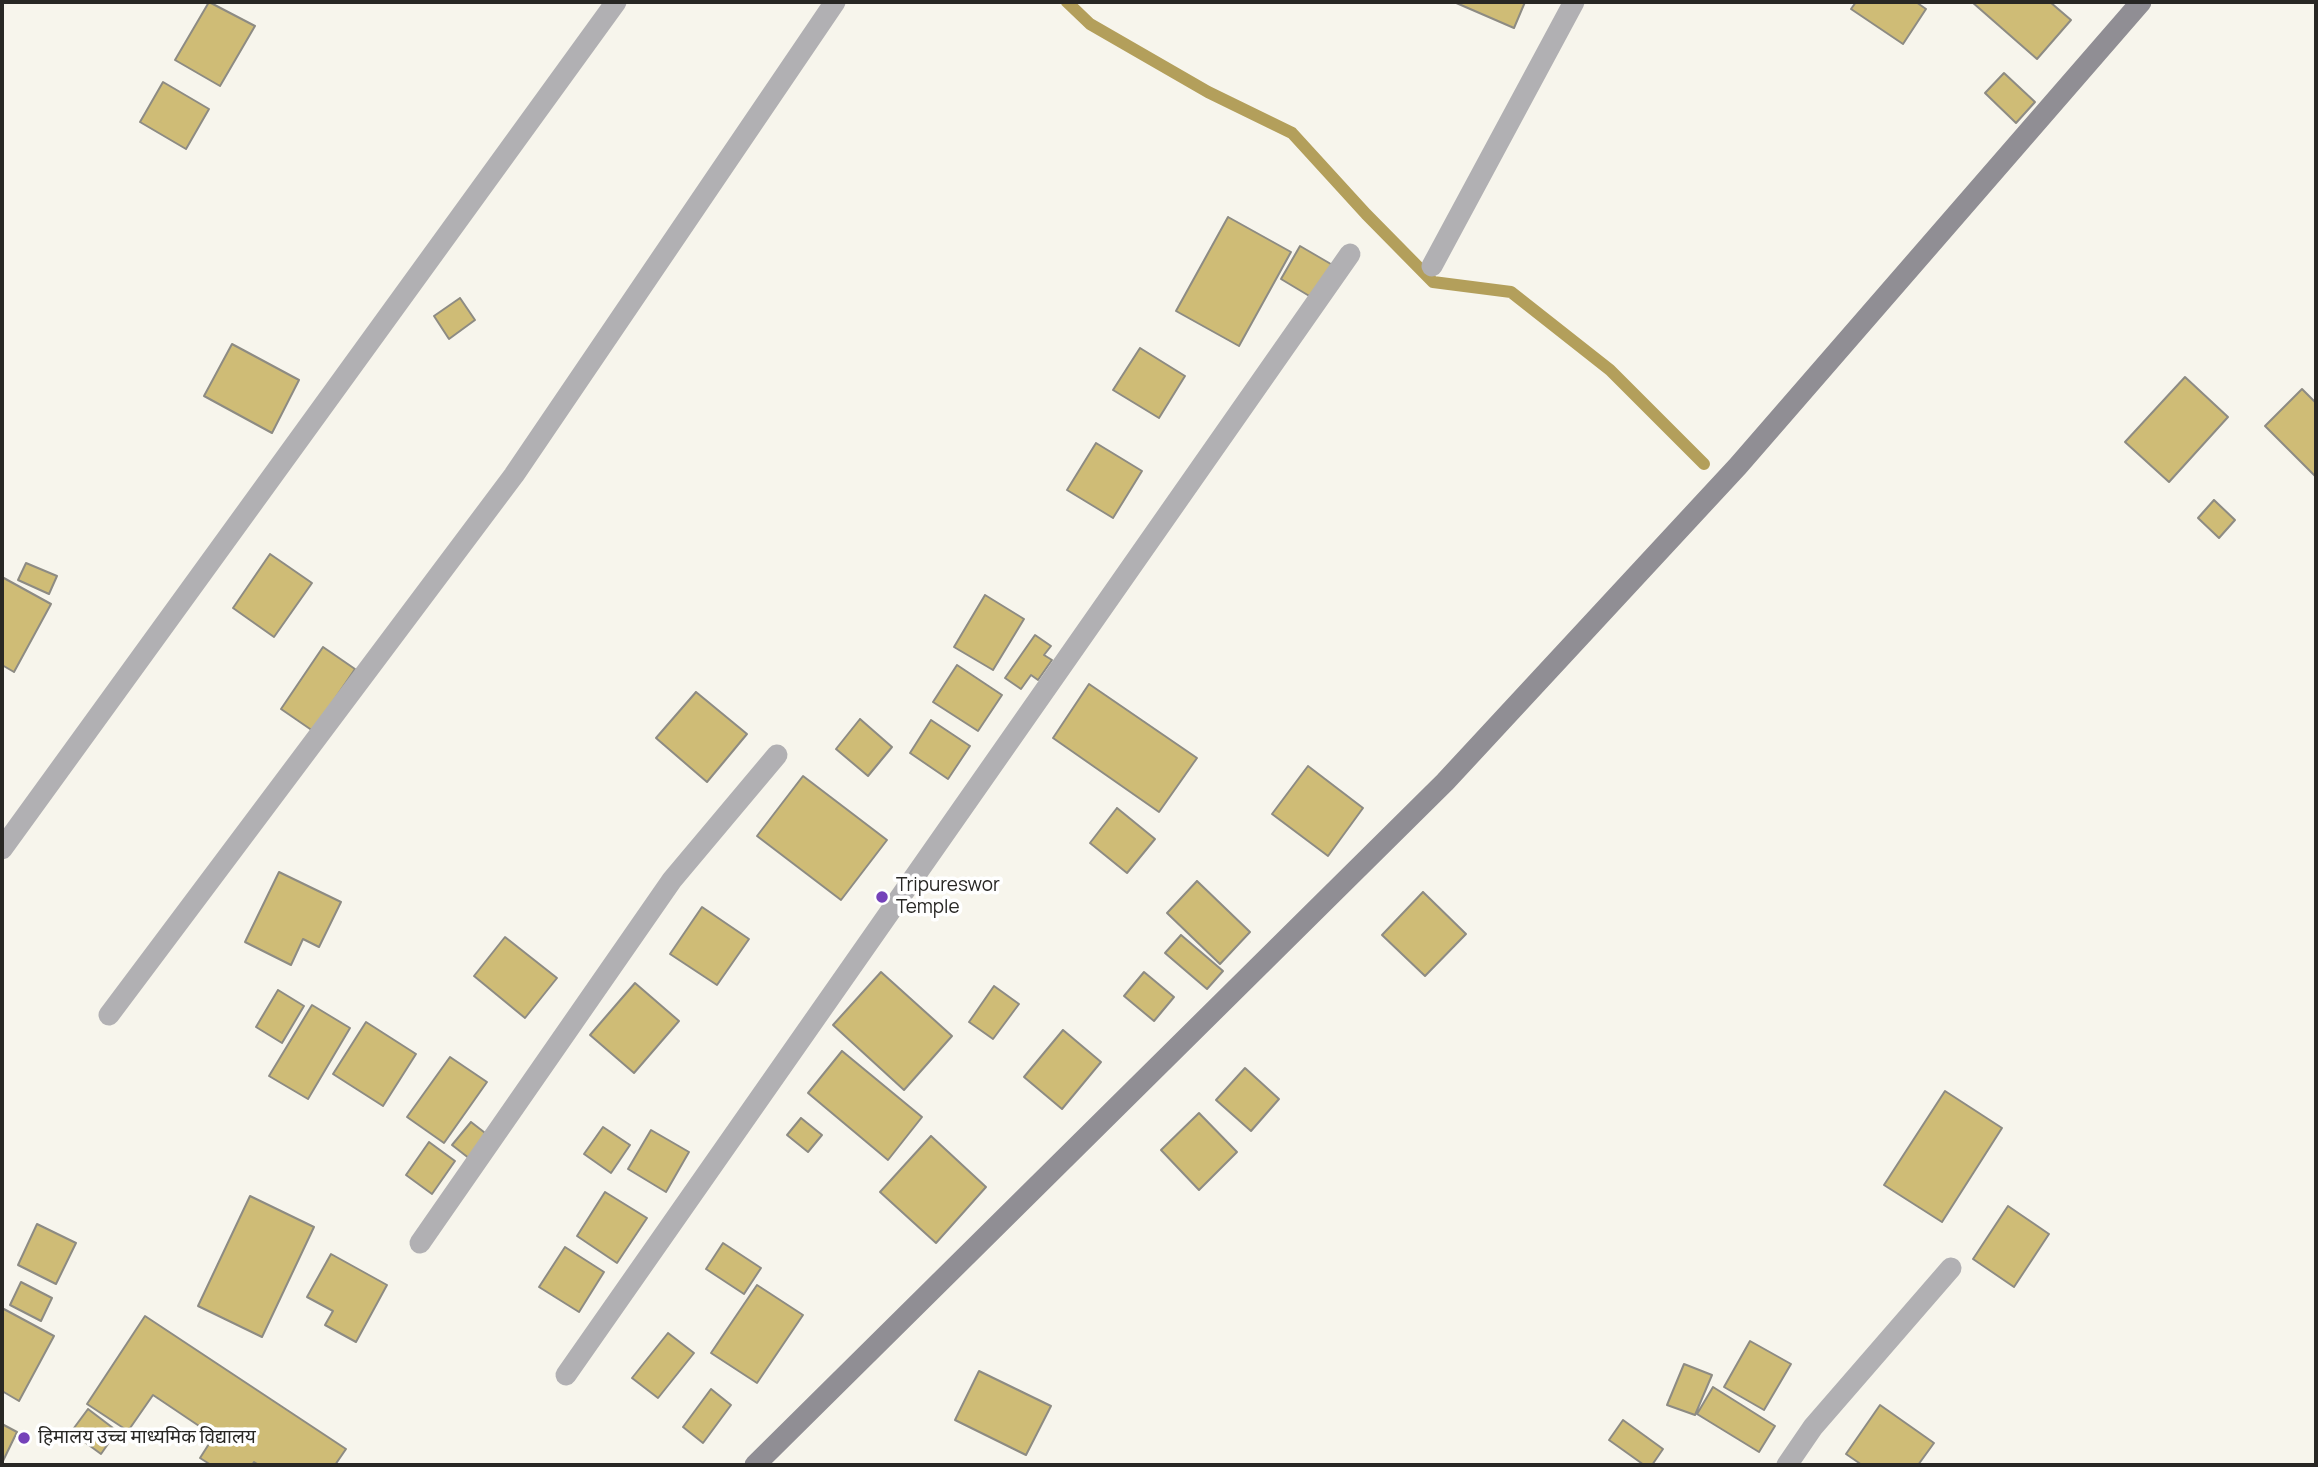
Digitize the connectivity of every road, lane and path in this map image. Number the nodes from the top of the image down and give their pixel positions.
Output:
1 (616, 2) edge
2 (835, 2) edge
3 (1574, 2) edge
4 (2141, 2) edge
5 (1350, 254) dead end
6 (1432, 266) dead end
7 (777, 755) dead end
8 (2, 849) edge
9 (109, 1015) dead end
10 (419, 1243) dead end
11 (1951, 1268) dead end
12 (566, 1375) dead end
13 (755, 1465) edge
14 (1787, 1465) edge

1 - 8 street
2 - 9 street
3 - 6 street
4 - 13 street
5 - 12 street
7 - 10 street
11 - 14 street

